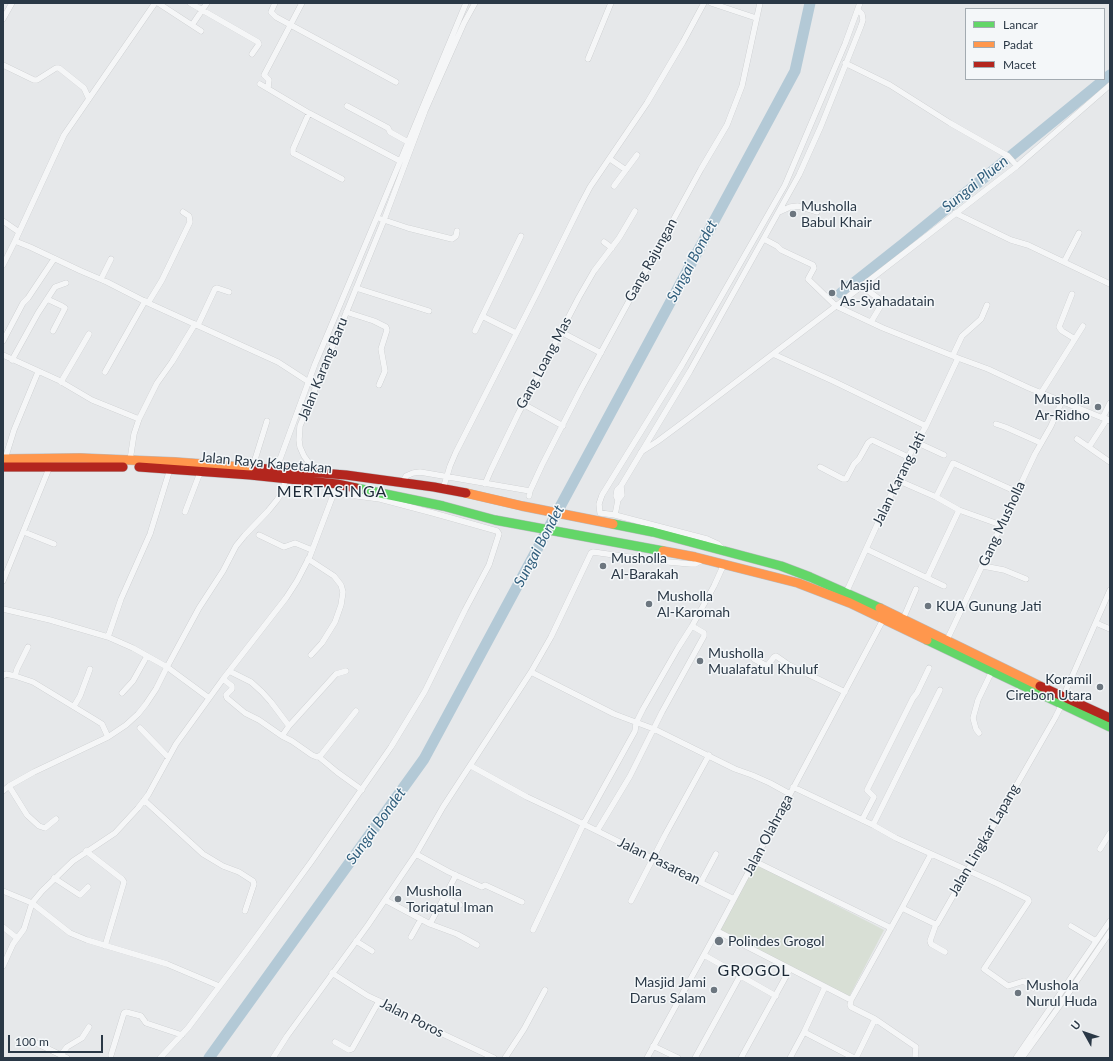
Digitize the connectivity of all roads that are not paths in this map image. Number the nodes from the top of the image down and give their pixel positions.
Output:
1 (12, 3) edge
2 (155, 3) edge
3 (158, 3) edge
4 (190, 3) edge
5 (207, 3) edge
6 (275, 3) edge
7 (302, 3) edge
8 (466, 3) edge
9 (475, 3) edge
10 (611, 3) edge
11 (704, 3) edge
12 (711, 3) edge
13 (760, 3) edge
14 (860, 3) edge
15 (202, 10) junction
16 (858, 10) junction
17 (756, 18) junction
18 (3, 19) edge
19 (462, 22) junction
20 (290, 24) junction
21 (192, 25) junction
22 (201, 31) dead end
23 (252, 54) dead end
24 (588, 59) dead end
25 (845, 63) junction
26 (3, 65) edge
27 (396, 82) dead end
28 (260, 84) dead end
29 (1110, 85) edge
30 (268, 88) junction
31 (89, 99) junction
32 (347, 106) dead end
33 (309, 113) junction
34 (408, 142) junction
35 (637, 154) dead end
36 (610, 159) junction
37 (400, 161) junction
38 (1016, 165) junction
39 (626, 170) junction
40 (342, 179) dead end
41 (614, 186) dead end
42 (635, 211) dead end
43 (183, 212) dead end
44 (779, 212) junction
45 (818, 212) dead end
46 (955, 213) junction
47 (381, 219) junction
48 (3, 221) edge
49 (457, 231) dead end
50 (19, 232) junction
51 (1080, 233) dead end
52 (521, 236) dead end
53 (764, 239) junction
54 (15, 241) junction
55 (604, 242) dead end
56 (612, 248) junction
57 (54, 258) junction
58 (111, 259) dead end
59 (1064, 262) junction
60 (3, 265) edge
61 (101, 279) junction
62 (66, 283) dead end
63 (1110, 284) edge
64 (862, 286) junction
65 (356, 288) junction
66 (229, 292) dead end
67 (1072, 294) dead end
68 (47, 299) junction
69 (147, 302) junction
70 (342, 303) junction
71 (835, 304) junction
72 (987, 306) dead end
73 (346, 311) junction
74 (429, 311) dead end
75 (482, 316) junction
76 (870, 322) junction
77 (196, 324) junction
78 (1083, 326) dead end
79 (53, 330) dead end
80 (475, 331) dead end
81 (561, 332) junction
82 (516, 333) junction
83 (89, 334) dead end
84 (1075, 339) junction
85 (3, 341) edge
86 (601, 353) junction
87 (773, 354) junction
88 (3, 355) edge
89 (955, 357) junction
90 (12, 360) junction
91 (38, 372) junction
92 (105, 372) dead end
93 (61, 382) junction
94 (312, 383) junction
95 (379, 385) dead end
96 (1041, 393) junction
97 (1062, 401) junction
98 (1110, 403) edge
99 (523, 404) junction
100 (139, 419) junction
101 (1106, 419) edge
102 (267, 421) dead end
103 (996, 424) dead end
104 (563, 426) junction
105 (926, 426) junction
106 (1077, 439) dead end
107 (916, 442) junction
108 (1041, 443) junction
109 (1089, 447) junction
110 (641, 452) junction
111 (944, 455) dead end
112 (908, 456) junction
113 (130, 460) junction
114 (4, 461) edge
115 (50, 462) junction
116 (1110, 462) edge
117 (142, 464) junction
118 (201, 467) junction
119 (820, 467) dead end
120 (170, 469) junction
121 (276, 470) junction
122 (251, 471) junction
123 (314, 476) junction
124 (446, 477) junction
125 (286, 478) junction
126 (897, 480) junction
127 (403, 482) junction
128 (486, 484) junction
129 (336, 488) junction
130 (443, 488) junction
131 (1017, 492) junction
132 (936, 497) junction
133 (959, 510) junction
134 (185, 512) dead end
135 (615, 515) junction
136 (1002, 525) junction
137 (24, 532) junction
138 (259, 535) dead end
139 (54, 544) dead end
140 (866, 549) junction
141 (312, 550) junction
142 (724, 550) junction
143 (704, 559) junction
144 (308, 560) junction
145 (724, 564) junction
146 (983, 566) junction
147 (927, 578) junction
148 (1026, 579) dead end
149 (3, 581) edge
150 (944, 586) dead end
151 (916, 589) dead end
152 (1110, 590) edge
153 (845, 596) junction
154 (3, 609) edge
155 (886, 616) junction
156 (903, 619) junction
157 (1096, 623) junction
158 (692, 626) junction
159 (1110, 630) edge
160 (108, 637) junction
161 (945, 644) junction
162 (28, 647) dead end
163 (311, 655) dead end
164 (147, 656) junction
165 (754, 659) dead end
166 (929, 668) dead end
167 (90, 669) dead end
168 (169, 669) junction
169 (229, 671) junction
170 (346, 671) dead end
171 (992, 671) junction
172 (531, 672) junction
173 (3, 676) edge
174 (16, 676) junction
175 (223, 679) junction
176 (940, 690) dead end
177 (845, 692) junction
178 (122, 693) dead end
179 (209, 698) junction
180 (1058, 698) junction
181 (74, 706) junction
182 (356, 711) dead end
183 (1097, 716) junction
184 (1110, 718) edge
185 (636, 723) junction
186 (289, 726) junction
187 (1110, 727) edge
188 (140, 728) dead end
189 (654, 729) junction
190 (979, 733) dead end
191 (282, 736) junction
192 (108, 737) junction
193 (709, 755) junction
194 (168, 757) junction
195 (319, 757) junction
196 (470, 766) junction
197 (10, 788) junction
198 (793, 788) junction
199 (362, 790) junction
200 (3, 791) edge
201 (790, 794) junction
202 (144, 800) junction
203 (56, 819) dead end
204 (862, 820) junction
205 (583, 825) junction
206 (873, 825) junction
207 (597, 831) junction
208 (1110, 832) edge
209 (1100, 849) dead end
210 (86, 851) junction
211 (416, 854) junction
212 (716, 854) dead end
213 (931, 854) junction
214 (654, 858) junction
215 (754, 861) junction
216 (967, 870) junction
217 (456, 875) junction
218 (54, 878) junction
219 (701, 882) junction
220 (88, 887) dead end
221 (3, 891) edge
222 (443, 898) junction
223 (734, 899) junction
224 (385, 900) junction
225 (631, 901) dead end
226 (522, 902) dead end
227 (32, 904) junction
228 (460, 905) dead end
229 (902, 908) junction
230 (245, 911) dead end
231 (421, 919) junction
232 (1110, 921) edge
233 (430, 924) junction
234 (936, 924) junction
235 (1071, 926) dead end
236 (3, 927) edge
237 (892, 928) junction
238 (533, 930) dead end
239 (717, 931) junction
240 (1110, 932) edge
241 (411, 937) dead end
242 (18, 938) junction
243 (356, 941) junction
244 (1096, 941) junction
245 (477, 945) dead end
246 (105, 946) junction
247 (372, 951) dead end
248 (945, 952) dead end
249 (704, 955) junction
250 (3, 966) edge
251 (790, 970) junction
252 (332, 973) junction
253 (740, 976) junction
254 (219, 986) junction
255 (825, 987) junction
256 (1033, 988) dead end
257 (545, 990) dead end
258 (776, 996) junction
259 (1060, 999) junction
260 (851, 1000) junction
261 (378, 1001) junction
262 (875, 1019) junction
263 (89, 1027) dead end
264 (804, 1032) junction
265 (182, 1035) junction
266 (34, 1042) dead end
267 (335, 1042) dead end
268 (653, 1046) junction
269 (1023, 1053) edge
270 (111, 1055) dead end
271 (64, 1057) edge
272 (160, 1058) edge
273 (273, 1058) edge
274 (494, 1058) edge
275 (505, 1058) edge
276 (647, 1058) edge
277 (678, 1058) edge
278 (695, 1058) edge
279 (740, 1058) edge
280 (790, 1058) edge
281 (855, 1058) edge
282 (916, 1058) edge
283 (1016, 1058) edge

1 - 18 street
2 - 31 street
3 - 21 street
4 - 15 street
5 - 15 street
6 - 20 street
7 - 20 street
8 - 19 street
9 - 19 street
10 - 24 street
11 - 36 street
12 - 17 street
13 - 17 street, Gang Rajungan
14 - 16 street
15 - 21 street
15 - 23 street
16 - 25 street
16 - 135 street
17 - 86 street, Gang Rajungan
19 - 34 street
19 - 47 street
20 - 27 street
20 - 30 street
21 - 22 street
25 - 38 street
25 - 44 street
26 - 31 street
28 - 30 street
29 - 38 street
30 - 33 street
31 - 50 street
32 - 34 street
33 - 37 street
33 - 40 street
34 - 37 street
35 - 39 street
36 - 39 street
36 - 82 street
37 - 47 street
38 - 46 street
39 - 41 street
42 - 56 street, Gang Loang Mas
43 - 69 street
44 - 45 street
44 - 53 street
46 - 59 street
46 - 64 street
47 - 49 street
47 - 65 street, Jalan Karang Baru
47 - 70 street
48 - 50 street
50 - 54 street
51 - 59 street
52 - 75 street
53 - 71 street
53 - 110 street
54 - 57 street
54 - 60 street
55 - 56 street
56 - 81 street, Gang Loang Mas
57 - 61 street
57 - 85 street
58 - 61 street
59 - 63 street
61 - 69 street
62 - 68 street
64 - 71 street
64 - 76 street
65 - 73 street, Jalan Karang Baru
65 - 74 street
66 - 77 street
67 - 84 street
68 - 79 street
68 - 90 street
69 - 77 street
69 - 92 street
70 - 73 street
70 - 94 street
71 - 76 street
71 - 87 street
72 - 89 street, Jalan Karang Jati
73 - 94 street, Jalan Karang Baru
73 - 95 street
75 - 80 street
75 - 82 street
76 - 89 street
77 - 94 street
77 - 100 street
78 - 84 street
81 - 86 street
81 - 99 street, Gang Loang Mas
82 - 124 street
83 - 93 street
84 - 96 street
86 - 104 street, Gang Rajungan
87 - 105 street
87 - 110 street
88 - 90 street
89 - 96 street
89 - 105 street, Jalan Karang Jati
90 - 91 street
91 - 93 street
91 - 114 street
93 - 100 street
94 - 121 street
94 - 123 street, Jalan Karang Baru
96 - 97 street
97 - 101 street
97 - 108 street, Gang Musholla
98 - 101 street
99 - 104 street
99 - 128 street, Gang Loang Mas
100 - 113 street
101 - 109 street
102 - 122 street
103 - 108 street
104 - 128 street, Gang Rajungan
105 - 107 street, Jalan Karang Jati
106 - 109 street
107 - 111 street
107 - 112 street, Jalan Karang Jati
108 - 131 street, Gang Musholla
109 - 116 street
110 - 135 street
112 - 119 street
112 - 126 street, Jalan Karang Jati
113 - 115 highway, Jalan Raya Kapetakan
113 - 117 highway, Jalan Raya Kapetakan
114 - 115 highway, Jalan Raya Kapetakan
115 - 117 highway, Jalan Raya Kapetakan
115 - 137 street
117 - 118 highway, Jalan Raya Kapetakan
117 - 120 highway, Jalan Raya Kapetakan
118 - 120 highway, Jalan Raya Kapetakan
118 - 122 highway, Jalan Raya Kapetakan
118 - 134 street
120 - 160 street
121 - 122 highway, Jalan Raya Kapetakan
121 - 123 highway, Jalan Raya Kapetakan
122 - 125 highway, Jalan Raya Kapetakan
123 - 125 highway, Jalan Raya Kapetakan
123 - 127 highway
123 - 129 highway, Jalan Raya Kapetakan
124 - 127 street
124 - 128 street
124 - 130 street
125 - 168 street
126 - 132 street
126 - 140 street, Jalan Karang Jati
127 - 130 highway
129 - 141 street
129 - 143 highway, Jalan Raya Kapetakan
129 - 199 street
130 - 142 highway
131 - 132 street
131 - 136 street, Gang Musholla
132 - 133 street
133 - 136 street
133 - 147 street
135 - 142 street
136 - 146 street, Gang Musholla
137 - 139 street
137 - 149 street
138 - 141 street
140 - 147 street
140 - 153 street, Jalan Karang Jati
141 - 144 street
142 - 153 highway
143 - 145 highway, Jalan Raya Kapetakan
143 - 172 street
144 - 163 street
144 - 169 street
145 - 153 highway, Jalan Raya Kapetakan
145 - 158 street
146 - 148 street
146 - 161 street, Gang Musholla
147 - 150 street
151 - 156 street
152 - 157 street, Jalan Lingkar Lapang
153 - 155 highway
154 - 160 street
155 - 156 highway
155 - 161 highway
155 - 177 street, Jalan Olahraga
156 - 161 highway
157 - 159 street
157 - 180 street, Jalan Lingkar Lapang
158 - 185 street
158 - 189 street
160 - 164 street
161 - 171 highway
161 - 180 highway
162 - 174 street
164 - 168 street
164 - 178 street
165 - 177 street
166 - 204 street
167 - 181 street
168 - 179 street
168 - 192 street
169 - 175 street
169 - 186 street
170 - 186 street
171 - 180 highway
171 - 190 street
172 - 185 street
172 - 196 street
173 - 174 street
174 - 181 street
175 - 179 street
175 - 191 street
176 - 206 street
177 - 198 street, Jalan Olahraga
179 - 194 street
180 - 183 highway
180 - 216 street, Jalan Lingkar Lapang
181 - 192 street
182 - 195 street
183 - 184 highway
183 - 187 highway
185 - 189 street
185 - 205 street
186 - 191 street
188 - 194 street
189 - 193 street
189 - 207 street
191 - 195 street
192 - 197 street
193 - 201 street
193 - 214 street
194 - 202 street
195 - 199 street
196 - 205 street, Jalan Pasarean
196 - 211 street
197 - 200 street
197 - 203 street
198 - 201 street, Jalan Olahraga
198 - 204 street
199 - 254 street
201 - 215 street, Jalan Olahraga
202 - 210 street
202 - 230 street
204 - 206 street
205 - 207 street, Jalan Pasarean
205 - 238 street
206 - 213 street
207 - 214 street, Jalan Pasarean
208 - 209 street
210 - 218 street
210 - 246 street
211 - 217 street
211 - 224 street
212 - 219 street
213 - 216 street
213 - 229 street
214 - 219 street, Jalan Pasarean
214 - 225 street
215 - 223 street, Jalan Olahraga
215 - 237 street
216 - 234 street, Jalan Lingkar Lapang
216 - 256 street
217 - 222 street
217 - 226 street
218 - 220 street
218 - 227 street
219 - 223 street, Jalan Pasarean
221 - 227 street
222 - 228 street
222 - 233 street
223 - 239 street, Jalan Olahraga
224 - 231 street
224 - 243 street
227 - 242 street
227 - 246 street
229 - 234 street
229 - 237 street
231 - 233 street
231 - 241 street
232 - 244 street
233 - 245 street
234 - 248 street, Jalan Lingkar Lapang
235 - 244 street
236 - 242 street
237 - 260 street
239 - 249 street, Jalan Olahraga
239 - 251 street
240 - 259 street
242 - 250 street
243 - 247 street
243 - 252 street
244 - 259 street
246 - 254 street
249 - 253 street
249 - 268 street, Jalan Olahraga
251 - 255 street
251 - 258 street
252 - 261 street, Jalan Poros
252 - 273 street
253 - 258 street
253 - 278 street
254 - 265 street
255 - 260 street
255 - 264 street
257 - 275 street
258 - 279 street
259 - 269 street
260 - 262 street
261 - 267 street
261 - 274 street, Jalan Poros
262 - 281 street
262 - 282 street
263 - 271 street
264 - 280 street
264 - 281 street
265 - 270 street
265 - 272 street
266 - 271 street
268 - 276 street, Jalan Olahraga
268 - 277 street
269 - 283 street

